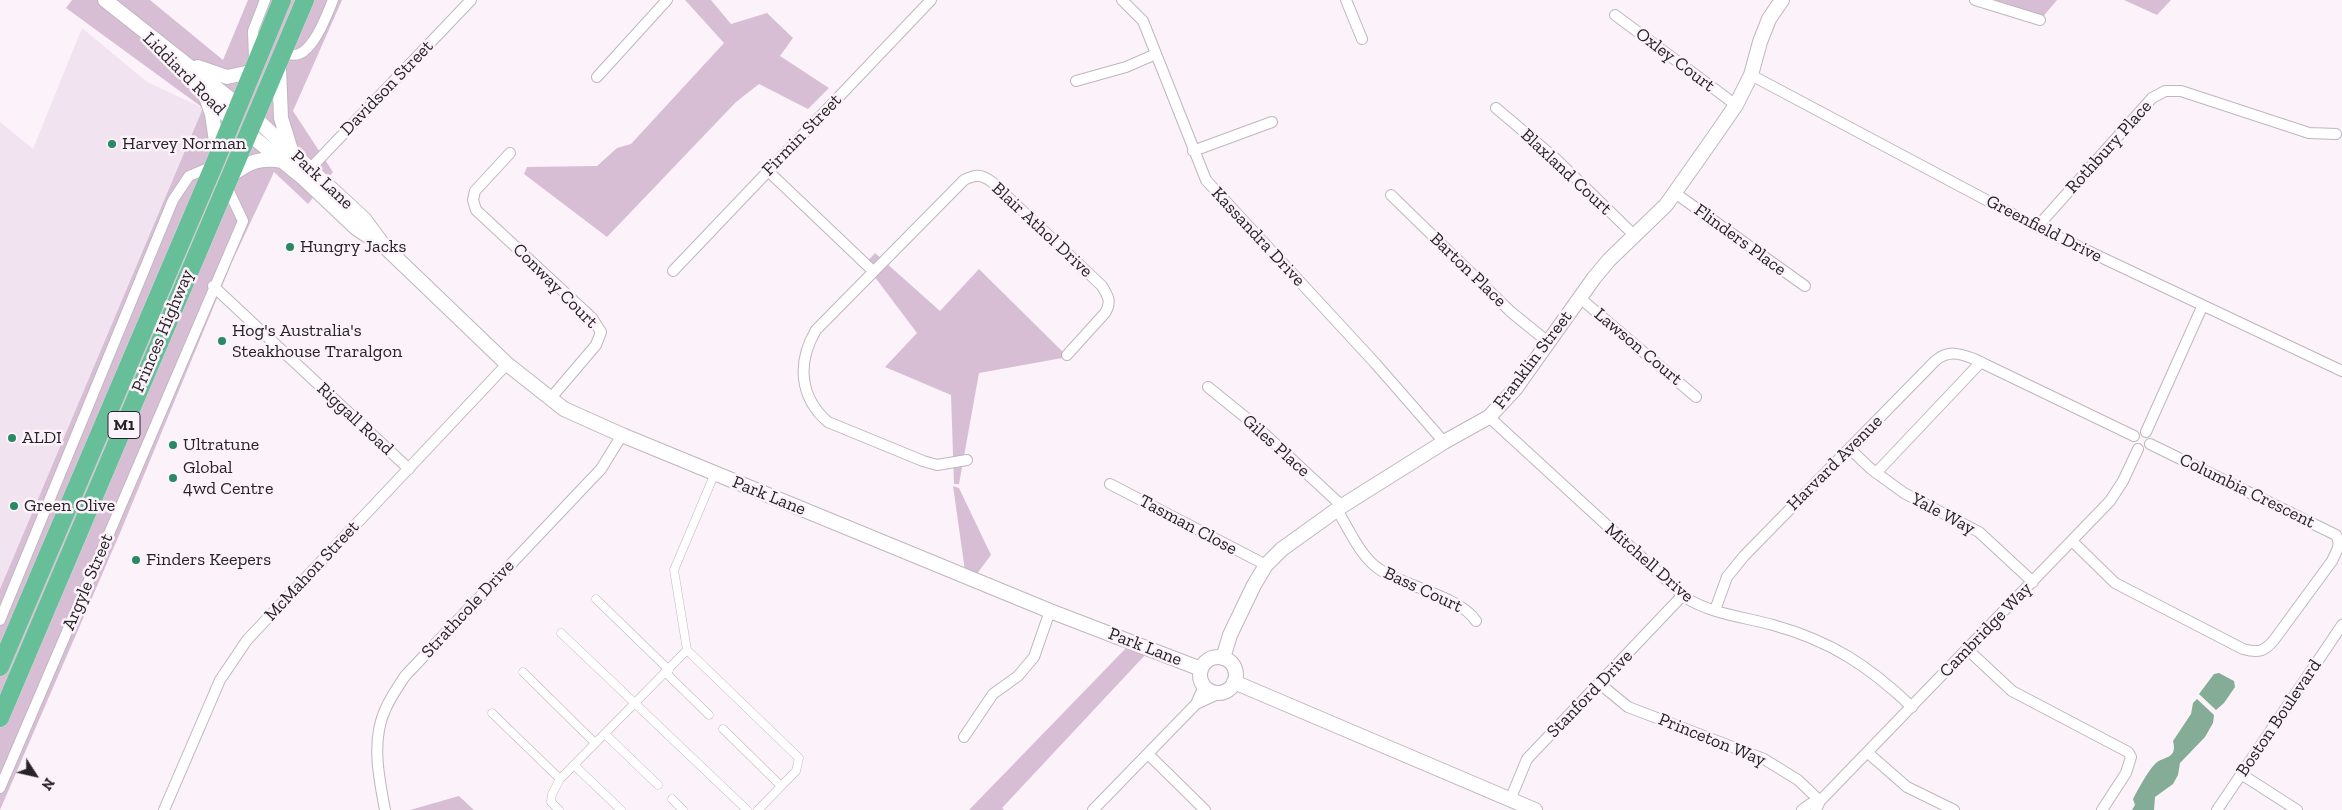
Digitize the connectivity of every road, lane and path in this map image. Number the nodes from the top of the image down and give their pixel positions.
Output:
1 (105, 0) edge
2 (265, 0) edge
3 (282, 0) edge
4 (305, 0) edge
5 (333, 0) edge
6 (471, 0) edge
7 (667, 0) edge
8 (931, 0) edge
9 (1122, 0) edge
10 (1346, 0) edge
11 (1782, 0) edge
12 (1975, 0) edge
13 (1615, 15) dead end
14 (2040, 20) dead end
15 (137, 26) junction
16 (1362, 39) dead end
17 (1156, 54) junction
18 (281, 58) junction
19 (179, 59) junction
20 (253, 68) junction
21 (1751, 75) junction
22 (597, 77) dead end
23 (1076, 81) dead end
24 (204, 94) junction
25 (1736, 105) junction
26 (1496, 108) dead end
27 (235, 113) junction
28 (1272, 122) dead end
29 (252, 126) junction
30 (2336, 134) dead end
31 (1193, 151) junction
32 (510, 153) dead end
33 (288, 157) junction
34 (216, 160) junction
35 (767, 170) junction
36 (306, 172) junction
37 (227, 180) junction
38 (1675, 193) junction
39 (1390, 195) dead end
40 (2037, 227) junction
41 (1635, 236) junction
42 (873, 270) junction
43 (673, 271) dead end
44 (214, 286) junction
45 (1805, 286) dead end
46 (1580, 298) junction
47 (2202, 307) junction
48 (1548, 342) junction
49 (1067, 355) dead end
50 (1981, 362) junction
51 (507, 364) junction
52 (2342, 371) edge
53 (1208, 387) dead end
54 (1696, 396) dead end
55 (550, 399) junction
56 (1489, 417) junction
57 (2146, 432) junction
58 (622, 435) junction
59 (2134, 436) junction
60 (1444, 442) junction
61 (2150, 444) junction
62 (1850, 449) junction
63 (2138, 449) junction
64 (967, 460) dead end
65 (409, 469) junction
66 (714, 473) junction
67 (1876, 473) junction
68 (1110, 484) dead end
69 (1339, 508) junction
70 (2072, 541) junction
71 (1266, 566) junction
72 (2033, 582) junction
73 (1682, 596) junction
74 (596, 599) dead end
75 (1715, 610) junction
76 (1050, 611) junction
77 (0, 620) edge
78 (1476, 621) dead end
79 (2342, 625) edge
80 (561, 633) dead end
81 (1966, 649) junction
82 (687, 650) junction
83 (1223, 658) junction
84 (0, 667) edge
85 (1201, 669) junction
86 (667, 671) junction
87 (523, 672) dead end
88 (1234, 682) junction
89 (1600, 684) junction
90 (1204, 686) junction
91 (1220, 693) junction
92 (637, 703) junction
93 (1196, 704) junction
94 (1912, 707) junction
95 (492, 713) dead end
96 (709, 715) dead end
97 (0, 718) edge
98 (723, 729) dead end
99 (605, 734) junction
100 (964, 737) dead end
101 (595, 743) junction
102 (1868, 753) junction
103 (1148, 754) junction
104 (574, 764) junction
105 (2241, 774) junction
106 (560, 779) junction
107 (658, 785) dead end
108 (781, 786) junction
109 (0, 788) edge
110 (672, 798) dead end
111 (1510, 800) junction
112 (1818, 806) edge
113 (164, 810) edge
114 (385, 810) edge
115 (559, 810) edge
116 (621, 810) edge
117 (683, 810) edge
118 (747, 810) edge
119 (758, 810) edge
120 (1093, 810) edge
121 (1205, 810) edge
122 (1535, 810) edge
123 (1802, 810) edge
124 (1954, 810) edge
125 (2102, 810) edge
126 (2217, 810) edge
127 (2297, 810) edge

1 - 15 street, Liddiard Road
2 - 20 street
3 - 20 highway, Princes Highway / M1
4 - 18 highway, Princes Highway / M1
5 - 18 street
6 - 36 street, Davidson Street
7 - 22 street
8 - 35 street, Firmin Street
9 - 17 street, Kassandra Drive
10 - 16 street
11 - 21 street, Franklin Street
12 - 14 street
13 - 25 street, Oxley Court
15 - 19 street, Liddiard Road
15 - 24 street, Liddiard Road
17 - 23 street
17 - 31 street, Kassandra Drive
18 - 29 highway, Princes Highway / M1
18 - 33 street
19 - 20 street
19 - 27 street, Liddiard Road
20 - 27 highway, Princes Highway / M1
21 - 25 street, Franklin Street
21 - 40 street, Greenfield Drive
24 - 27 street, Liddiard Road
24 - 34 street
25 - 38 street, Franklin Street
26 - 41 street, Blaxland Court
27 - 29 highway
27 - 34 highway, Princes Highway / M1
28 - 31 street
29 - 33 street, Park Lane
29 - 37 highway, Princes Highway / M1
30 - 40 street, Rothbury Place
31 - 60 street, Kassandra Drive
32 - 55 street, Conway Court
33 - 36 street, Park Lane
33 - 37 street
34 - 77 street
34 - 84 highway, Princes Highway / M1
35 - 42 street
35 - 43 street, Firmin Street
36 - 51 street, Park Lane
37 - 44 street, Argyle Street
37 - 97 highway, Princes Highway / M1
38 - 41 street, Franklin Street
38 - 45 street, Flinders Place
39 - 48 street, Barton Place
40 - 47 street, Greenfield Drive
41 - 46 street, Franklin Street
42 - 49 street, Blair Athol Drive
42 - 64 street, Blair Athol Drive
44 - 65 street, Riggall Road
44 - 109 street, Argyle Street
46 - 48 street, Franklin Street
46 - 54 street, Lawson Court
47 - 52 street, Greenfield Drive
47 - 57 street
48 - 56 street, Franklin Street
50 - 59 street, Harvard Avenue
50 - 62 street, Harvard Avenue
50 - 67 street, Harvard Avenue
51 - 55 street, Park Lane
51 - 65 street, McMahon Street
53 - 69 street, Giles Place
55 - 58 street, Park Lane
56 - 60 street, Franklin Street
56 - 73 street, Mitchell Drive
57 - 59 street
57 - 61 street
58 - 66 street, Park Lane
58 - 114 street, Strathcole Drive
59 - 63 street
60 - 69 street, Franklin Street
61 - 63 street
61 - 70 street, Columbia Crescent
62 - 67 street, Yale Way
62 - 75 street, Harvard Avenue
63 - 70 street, Cambridge Way
65 - 113 street, McMahon Street
66 - 76 street, Park Lane
66 - 82 street
67 - 72 street, Yale Way
68 - 71 street, Tasman Close
69 - 71 street, Franklin Street
69 - 78 street, Bass Court
70 - 72 street, Cambridge Way
71 - 83 street, Franklin Street
72 - 81 street, Cambridge Way
73 - 75 street, Mitchell Drive
73 - 89 street, Stanford Drive
74 - 86 street
75 - 94 street, Mitchell Drive
76 - 85 street, Park Lane
76 - 100 street
79 - 105 street, Boston Boulevard
80 - 92 street
81 - 94 street, Cambridge Way
81 - 125 street
82 - 86 street
82 - 108 street
83 - 85 street, Park Lane
83 - 88 street
85 - 90 street, Park Lane
86 - 92 street
86 - 96 street
87 - 101 street
88 - 91 street
88 - 111 street
89 - 111 street, Stanford Drive
89 - 112 street, Princeton Way
90 - 91 street
90 - 93 street
91 - 93 street
92 - 99 street
92 - 118 street
93 - 103 street
94 - 102 street, Cambridge Way
95 - 106 street
98 - 108 street
99 - 101 street
99 - 107 street
101 - 104 street
102 - 112 street, Cambridge Way
102 - 124 street
103 - 120 street
103 - 121 street
104 - 106 street
104 - 116 street
105 - 126 street, Boston Boulevard
105 - 127 street
106 - 115 street
108 - 119 street
110 - 117 street
111 - 122 street
112 - 123 street, Cambridge Way

